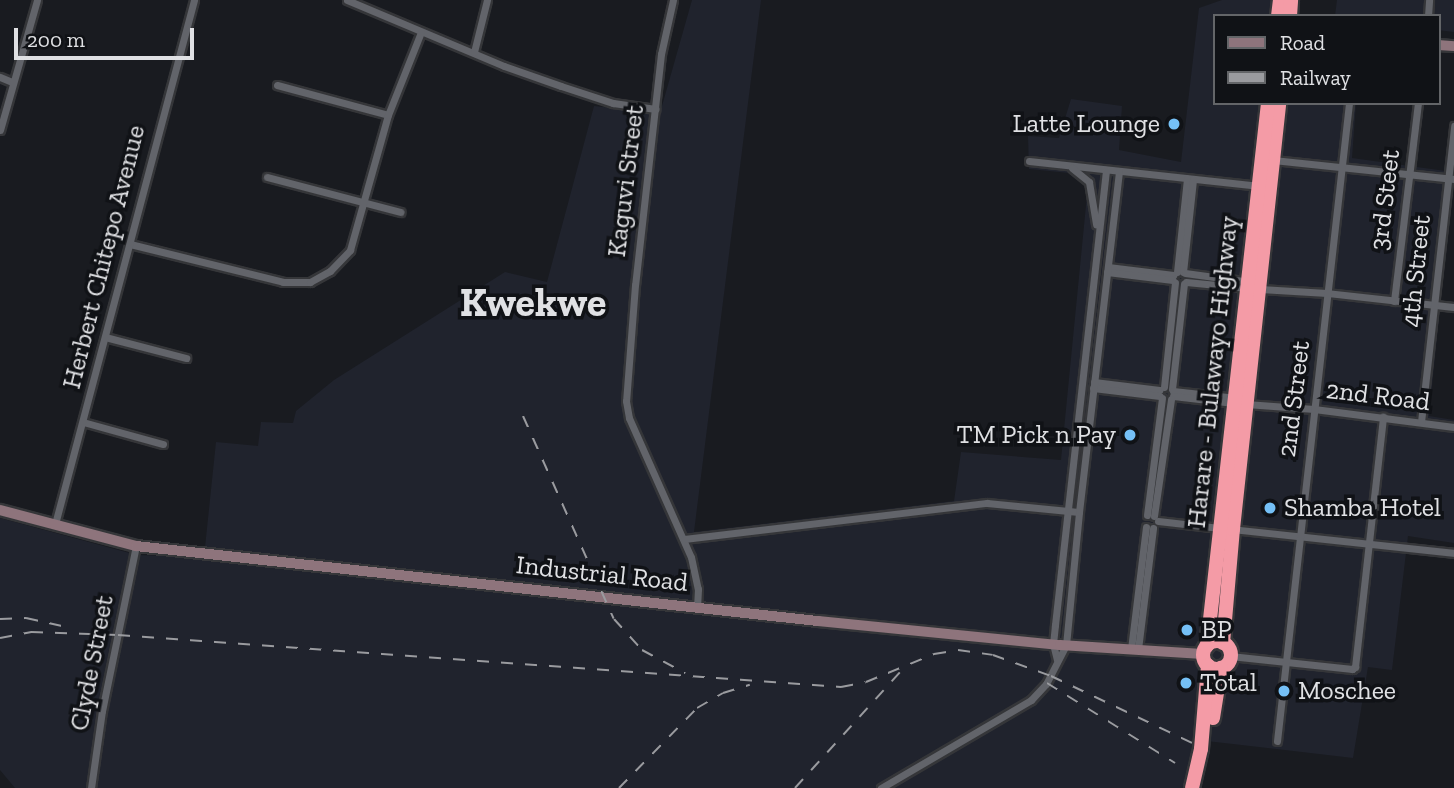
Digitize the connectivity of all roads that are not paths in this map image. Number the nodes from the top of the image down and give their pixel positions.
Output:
1 (37, 0) edge
2 (194, 0) edge
3 (347, 0) edge
4 (487, 0) edge
5 (673, 0) edge
6 (421, 32) junction
7 (474, 52) junction
8 (0, 77) edge
9 (12, 82) junction
10 (277, 85) dead end
11 (1268, 105) edge
12 (1279, 105) edge
13 (1349, 105) edge
14 (1418, 105) edge
15 (656, 109) junction
16 (388, 115) junction
17 (1454, 126) edge
18 (0, 130) edge
19 (1273, 160) junction
20 (1029, 161) dead end
21 (1065, 165) junction
22 (1342, 166) junction
23 (1106, 170) junction
24 (1119, 171) junction
25 (1409, 173) junction
26 (267, 177) dead end
27 (1190, 179) junction
28 (1451, 179) edge
29 (1264, 187) junction
30 (363, 201) junction
31 (400, 212) dead end
32 (1097, 243) junction
33 (130, 244) junction
34 (1107, 270) junction
35 (1180, 277) junction
36 (1256, 286) junction
37 (1327, 293) junction
38 (1394, 301) junction
39 (1433, 305) junction
40 (1454, 307) edge
41 (105, 337) junction
42 (186, 358) dead end
43 (1094, 385) junction
44 (1167, 393) junction
45 (1243, 401) junction
46 (1314, 409) junction
47 (1384, 417) junction
48 (83, 422) junction
49 (1421, 422) junction
50 (1454, 426) edge
51 (1075, 434) junction
52 (1088, 435) junction
53 (163, 444) dead end
54 (0, 510) edge
55 (1067, 510) junction
56 (1079, 512) junction
57 (1152, 521) junction
58 (55, 524) junction
59 (1227, 528) junction
60 (1299, 537) junction
61 (684, 539) junction
62 (1370, 544) junction
63 (135, 547) junction
64 (1454, 554) edge
65 (1220, 599) junction
66 (697, 607) junction
67 (1053, 644) junction
68 (1066, 645) junction
69 (1134, 649) junction
70 (1214, 658) junction
71 (1057, 660) junction
72 (1286, 663) junction
73 (1211, 704) junction
74 (1277, 741) dead end
75 (91, 788) edge
76 (881, 788) edge
77 (1192, 788) edge
78 (1201, 788) edge

1 - 9 street
2 - 33 street, Herbert Chitepo Avenue
3 - 6 street
4 - 7 street
5 - 15 street, Kaguvi Street
6 - 7 street
6 - 16 street
7 - 15 street
8 - 9 street
9 - 18 street
10 - 16 street
11 - 29 highway, Harare - Bulawayo Highway
12 - 19 highway, Harare - Bulawayo Highway
13 - 22 street, 2nd Street
14 - 25 street, 3rd Steet
15 - 61 street, Kaguvi Street
16 - 30 street
17 - 28 street, 4th Street
19 - 22 street
19 - 29 highway, Harare - Bulawayo Highway
20 - 21 street
21 - 23 street
21 - 32 street
22 - 25 street
22 - 37 street, 2nd Street
23 - 24 street
23 - 32 street
24 - 27 street
24 - 34 street
25 - 28 street
25 - 38 street, 3rd Steet
26 - 30 street
27 - 29 street
27 - 35 street
28 - 39 street, 4th Street
29 - 36 highway, Harare - Bulawayo Highway
30 - 31 street
30 - 33 street
32 - 51 street
33 - 41 street, Herbert Chitepo Avenue
34 - 35 street
34 - 43 street
35 - 36 street
35 - 44 street
36 - 37 street
36 - 45 highway, Harare - Bulawayo Highway
37 - 38 street
37 - 46 street, 2nd Street
38 - 39 street
39 - 40 street
39 - 49 street, 4th Street
41 - 42 street
41 - 48 street, Herbert Chitepo Avenue
43 - 44 street, 2nd Road
43 - 52 street
44 - 45 street, 2nd Road
44 - 57 street
45 - 46 street, 2nd Road
45 - 59 highway, Harare - Bulawayo Highway
46 - 47 street, 2nd Road
46 - 60 street, 2nd Street
47 - 49 street, 2nd Road
47 - 62 street
48 - 53 street
48 - 58 street, Herbert Chitepo Avenue
49 - 50 street, 2nd Road
51 - 52 street
51 - 55 street
52 - 56 street
54 - 58 street, Industrial Road
55 - 56 street
55 - 61 street
55 - 67 street
56 - 68 street
57 - 59 street
57 - 69 street
58 - 63 street, Industrial Road
59 - 60 street
59 - 65 highway, Harare - Bulawayo Highway
60 - 62 street
60 - 72 street, 2nd Street
61 - 66 street, Kaguvi Street
62 - 64 street
62 - 72 street
63 - 66 street, Industrial Road
63 - 75 street, Clyde Street
65 - 70 highway, Harare - Bulawayo Highway
65 - 70 highway, Harare - Bulawayo Highway
66 - 67 street, Industrial Road
67 - 68 street, Industrial Road
67 - 71 street
68 - 69 street, Industrial Road
68 - 71 street
69 - 70 street, Industrial Road
70 - 72 street
70 - 73 highway, Harare - Bulawayo Highway
71 - 76 street
72 - 74 street, 2nd Street
73 - 77 highway, Harare - Bulawayo Highway
73 - 78 highway, Harare - Bulawayo Highway

